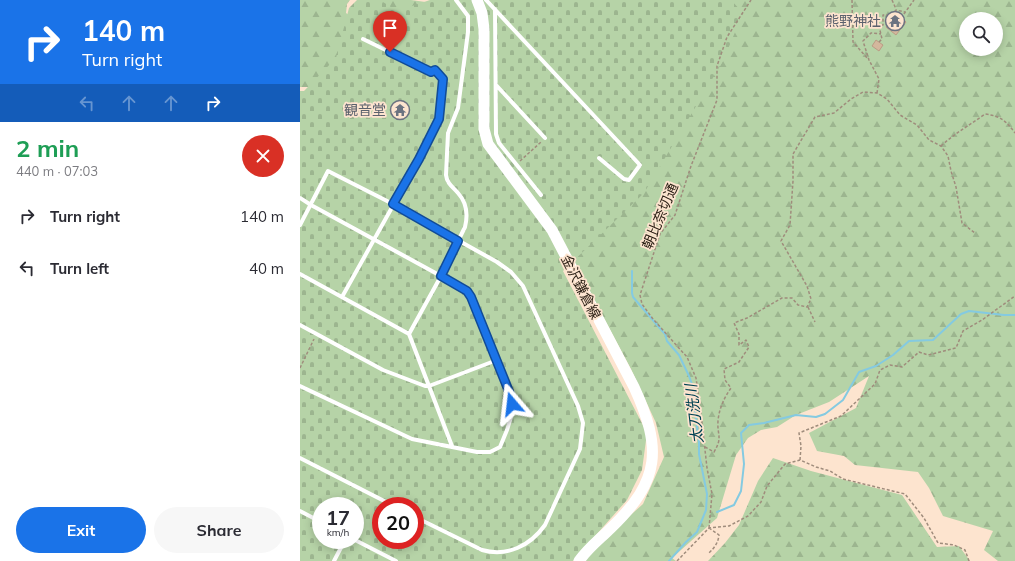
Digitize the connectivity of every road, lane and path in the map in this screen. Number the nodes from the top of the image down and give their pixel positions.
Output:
1 (456, 0) edge
2 (477, 0) edge
3 (486, 0) edge
4 (751, 0) edge
5 (852, 0) edge
6 (892, 0) edge
7 (914, 0) edge
8 (495, 9) junction
9 (896, 10) junction
10 (905, 12) junction
11 (901, 18) dead end
12 (881, 34) junction
13 (363, 39) dead end
14 (879, 42) dead end
15 (869, 60) junction
16 (496, 85) junction
17 (877, 93) junction
18 (1015, 133) edge
19 (545, 138) joint
20 (941, 146) junction
21 (599, 158) dead end
22 (516, 164) junction
23 (541, 195) dead end
24 (300, 198) edge
25 (393, 204) junction
26 (311, 205) junction
27 (300, 225) edge
28 (975, 233) dead end
29 (374, 239) junction
30 (458, 241) junction
31 (300, 274) edge
32 (441, 276) junction
33 (1015, 296) edge
34 (342, 297) junction
35 (808, 307) junction
36 (815, 322) dead end
37 (300, 325) edge
38 (317, 334) junction
39 (409, 334) junction
40 (497, 360) junction
41 (300, 368) edge
42 (300, 386) edge
43 (429, 386) junction
44 (452, 446) junction
45 (705, 447) junction
46 (300, 458) edge
47 (800, 460) junction
48 (376, 497) edge
49 (300, 511) edge
50 (312, 517) edge
51 (424, 521) edge
52 (709, 528) junction
53 (364, 545) edge
54 (340, 549) edge
55 (709, 553) dead end
56 (334, 561) edge
57 (396, 561) edge
58 (579, 561) edge
59 (677, 561) edge
60 (969, 561) edge

1 - 30 lane
2 - 58 main road, 金沢鎌倉線
3 - 8 lane
4 - 45 path, 朝比奈切通
5 - 15 path
6 - 9 path
7 - 10 path
8 - 16 lane
8 - 21 lane
9 - 10 path
9 - 12 path
10 - 11 path
12 - 14 path
12 - 15 path
13 - 25 lane
15 - 17 path
16 - 19 lane
16 - 22 lane
17 - 20 path
17 - 35 path
18 - 20 path
19 - 22 path
20 - 28 path
22 - 23 lane
24 - 26 lane
25 - 26 lane
25 - 29 lane
25 - 30 lane
26 - 27 lane
26 - 29 lane
29 - 32 lane
29 - 34 lane
30 - 32 lane
30 - 51 lane
31 - 34 lane
32 - 39 lane
32 - 40 lane
33 - 47 path
34 - 39 lane
35 - 36 path
35 - 45 path
37 - 38 lane
38 - 41 path
38 - 43 lane
39 - 43 lane
40 - 43 lane
40 - 44 lane
42 - 44 lane
43 - 44 lane
45 - 52 path, 朝比奈切通
46 - 48 lane
47 - 52 path
47 - 60 path
49 - 50 lane
52 - 55 path
52 - 59 path
53 - 57 lane
54 - 56 lane

